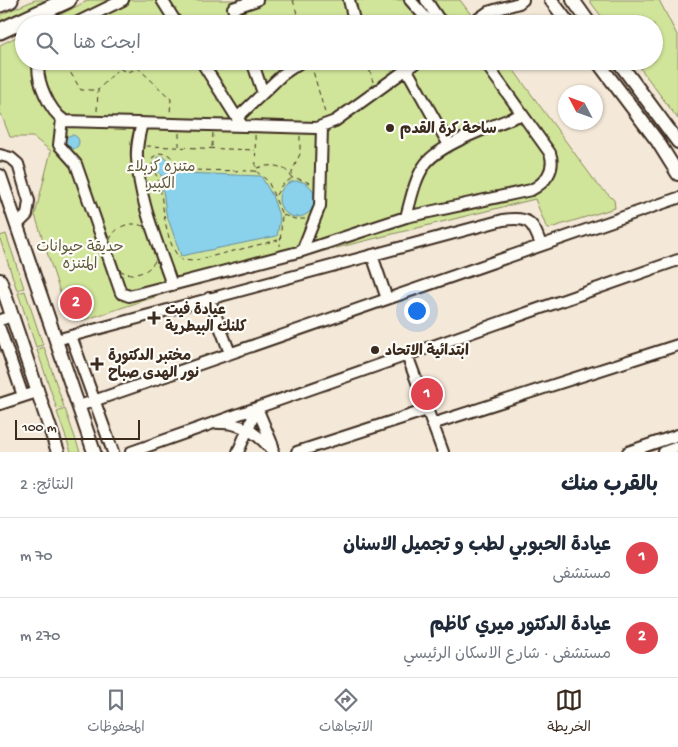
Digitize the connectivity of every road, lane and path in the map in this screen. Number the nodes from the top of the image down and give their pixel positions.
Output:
1 (10, 0) edge
2 (68, 0) edge
3 (124, 0) edge
4 (162, 0) edge
5 (257, 0) edge
6 (293, 0) edge
7 (349, 0) edge
8 (410, 0) edge
9 (426, 0) edge
10 (523, 0) edge
11 (551, 0) edge
12 (573, 0) edge
13 (0, 4) edge
14 (35, 15) edge
15 (93, 15) edge
16 (171, 15) edge
17 (236, 15) edge
18 (297, 15) edge
19 (353, 15) edge
20 (423, 15) edge
21 (436, 15) edge
22 (484, 15) edge
23 (562, 15) edge
24 (584, 15) edge
25 (15, 24) edge
26 (0, 31) edge
27 (38, 70) edge
28 (69, 70) edge
29 (117, 70) edge
30 (140, 70) edge
31 (207, 70) edge
32 (255, 70) edge
33 (288, 70) edge
34 (313, 70) edge
35 (370, 70) edge
36 (407, 70) joint
37 (490, 70) edge
38 (604, 70) edge
39 (625, 70) edge
40 (98, 90) junction
41 (376, 91) junction
42 (263, 93) junction
43 (522, 114) junction
44 (62, 119) junction
45 (97, 122) junction
46 (240, 122) junction
47 (142, 123) junction
48 (174, 124) junction
49 (213, 125) junction
50 (254, 126) junction
51 (299, 128) junction
52 (322, 128) junction
53 (678, 142) edge
54 (449, 145) junction
55 (137, 146) junction
56 (164, 146) junction
57 (179, 147) junction
58 (212, 148) junction
59 (256, 150) junction
60 (164, 153) junction
61 (0, 155) edge
62 (256, 168) junction
63 (256, 171) junction
64 (678, 174) edge
65 (0, 176) edge
66 (292, 178) junction
67 (313, 185) dead end
68 (276, 197) junction
69 (678, 198) edge
70 (282, 215) junction
71 (309, 216) dead end
72 (406, 217) junction
73 (17, 225) junction
74 (278, 240) junction
75 (158, 242) junction
76 (542, 245) junction
77 (302, 251) junction
78 (372, 255) junction
79 (282, 256) junction
80 (678, 260) edge
81 (0, 280) edge
82 (172, 285) junction
83 (209, 298) junction
84 (387, 299) junction
85 (6, 318) edge
86 (0, 330) edge
87 (71, 336) junction
88 (56, 340) junction
89 (678, 345) edge
90 (230, 354) junction
91 (407, 355) junction
92 (37, 392) junction
93 (23, 396) junction
94 (94, 401) junction
95 (0, 404) edge
96 (79, 406) junction
97 (257, 408) junction
98 (427, 410) junction
99 (214, 423) junction
100 (432, 424) junction
101 (247, 429) junction
102 (678, 435) edge
103 (678, 447) edge
104 (58, 452) edge
105 (94, 452) edge
106 (113, 452) edge
107 (131, 452) edge
108 (238, 452) edge
109 (274, 452) edge
110 (297, 452) edge
111 (443, 452) edge
112 (628, 452) edge
113 (664, 452) edge

1 - 13 highway
2 - 14 highway
3 - 15 street
4 - 16 street
5 - 17 street
6 - 18 path
7 - 19 street
8 - 20 street
9 - 21 street
10 - 22 street
11 - 23 main road
12 - 24 main road
25 - 26 highway
27 - 44 street
28 - 40 path
29 - 40 path
30 - 48 path
31 - 46 street
32 - 42 street
33 - 42 street
34 - 52 path
35 - 41 path
36 - 41 street
36 - 54 street
37 - 43 street
38 - 64 main road
39 - 53 main road
40 - 45 path
41 - 52 street
42 - 46 street
43 - 54 street
43 - 72 street
44 - 45 street
44 - 82 street
45 - 47 street
46 - 49 street
46 - 50 street
47 - 48 street
47 - 55 street
48 - 49 street
48 - 57 path
49 - 58 path
50 - 51 street
50 - 59 path
51 - 52 street
51 - 66 path
52 - 77 street
54 - 72 street
55 - 56 path
55 - 75 street
56 - 57 path
56 - 60 path
57 - 58 path
58 - 59 path
59 - 62 path
60 - 63 path
60 - 74 path
61 - 73 street
62 - 63 path
62 - 66 path
63 - 68 path
65 - 73 main road
66 - 67 path
66 - 68 path
68 - 70 path
69 - 76 street
70 - 71 path
70 - 74 path
72 - 77 street
73 - 88 main road
74 - 79 path
75 - 75 path
75 - 82 street
76 - 78 street
76 - 84 street
77 - 79 street
78 - 83 street
78 - 84 street
79 - 82 street
80 - 91 street
81 - 85 main road
83 - 87 street
83 - 90 street
84 - 90 street
85 - 92 main road
86 - 93 street
87 - 88 street
87 - 94 street
88 - 96 main road
89 - 100 street
90 - 94 street
91 - 97 street
91 - 98 street
92 - 93 street
92 - 104 main road
93 - 95 street
94 - 96 street
94 - 106 street
96 - 105 main road
97 - 99 street
97 - 101 street
97 - 109 street
98 - 100 street
98 - 110 street
99 - 101 street
99 - 107 street
100 - 111 street
101 - 108 street
101 - 109 street
102 - 112 street
103 - 113 street

